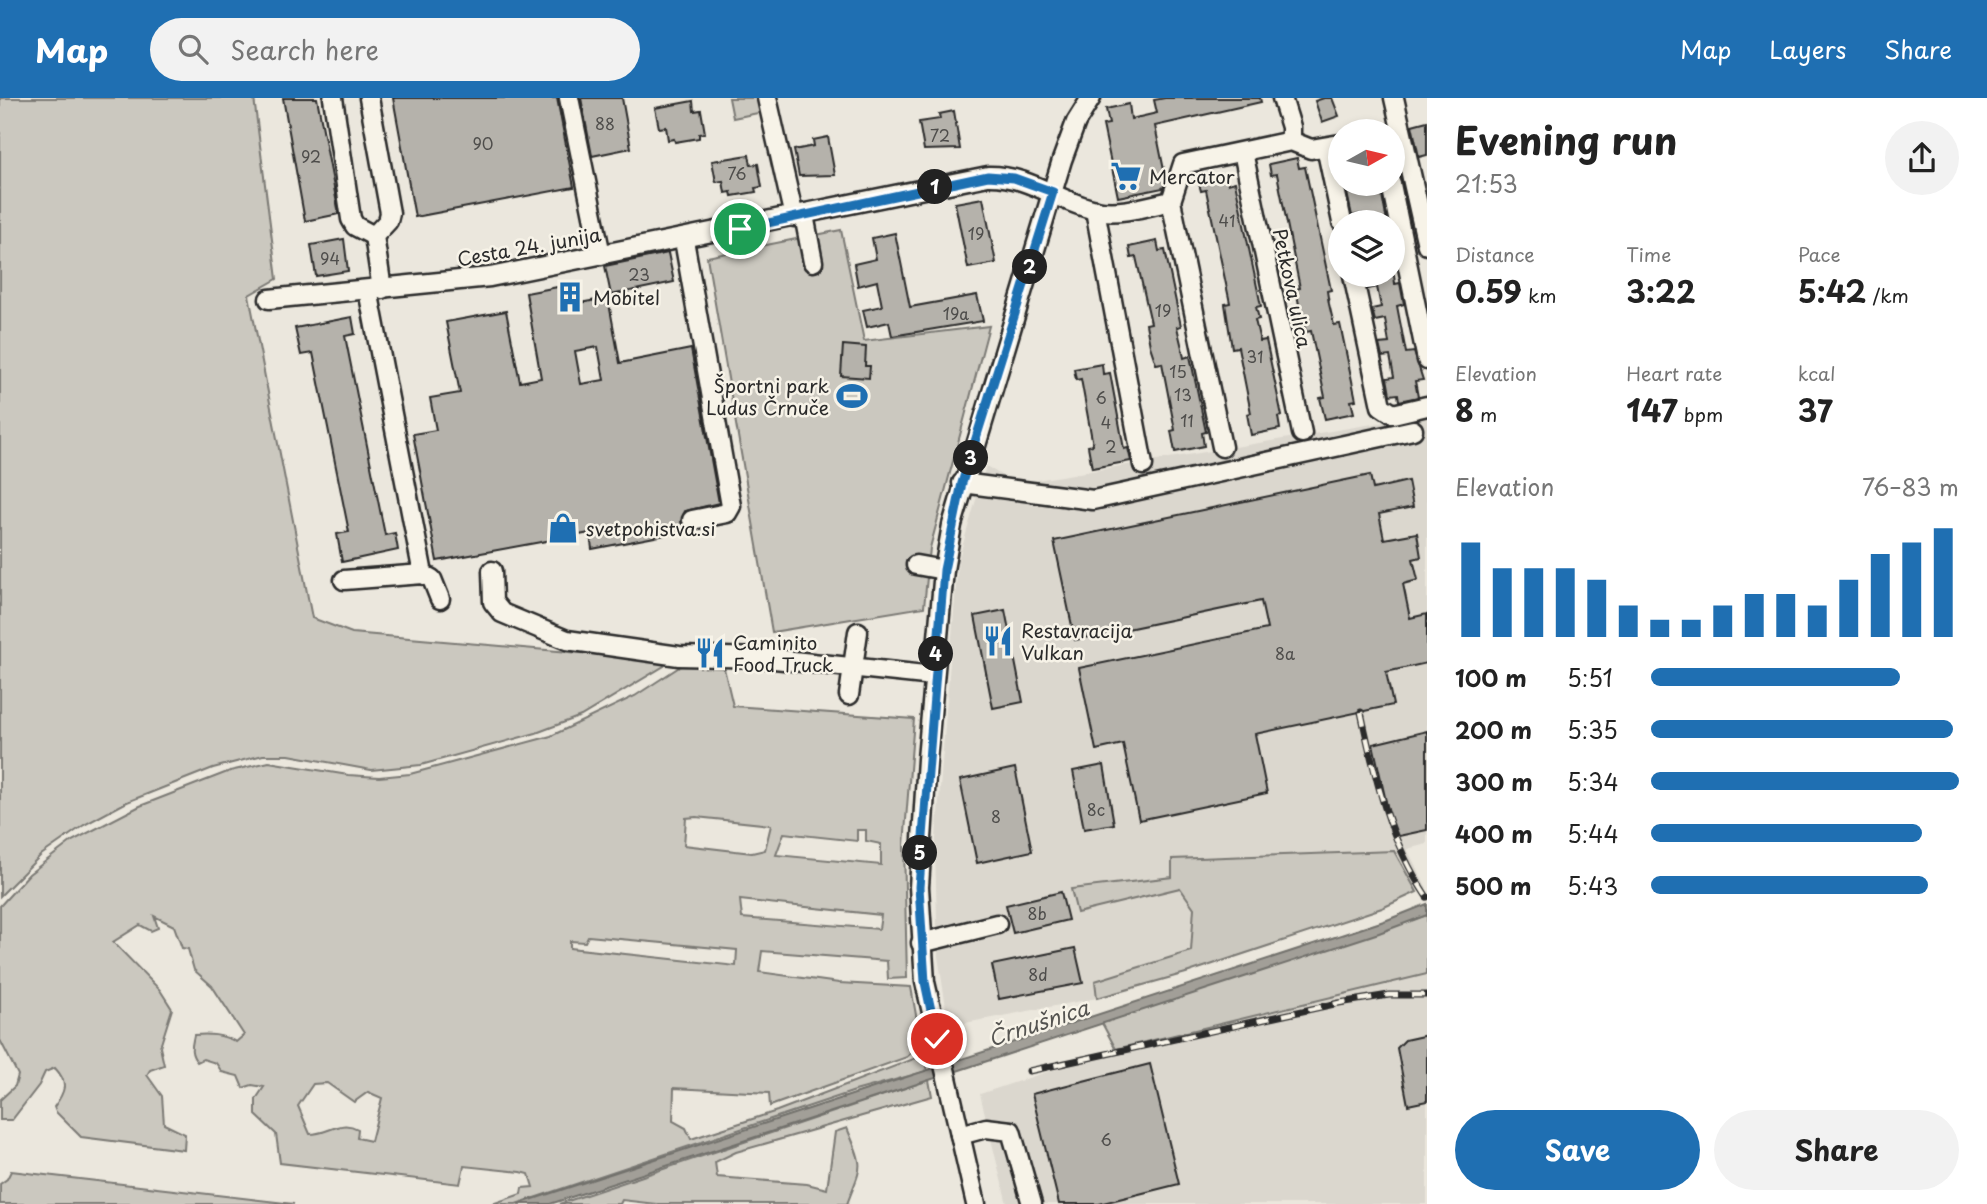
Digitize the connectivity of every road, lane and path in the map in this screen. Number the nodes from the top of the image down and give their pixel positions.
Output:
1 (333, 98) edge
2 (369, 98) edge
3 (569, 98) edge
4 (767, 98) edge
5 (1282, 98) edge
6 (1394, 98) edge
7 (1089, 99) edge
8 (1291, 141) junction
9 (1328, 146) edge
10 (1243, 152) junction
11 (1053, 192) junction
12 (1393, 196) edge
13 (1171, 201) junction
14 (1095, 210) junction
15 (799, 216) junction
16 (374, 236) junction
17 (684, 240) junction
18 (1427, 245) edge
19 (601, 255) junction
20 (813, 262) dead end
21 (1356, 287) edge
22 (374, 290) junction
23 (269, 299) dead end
24 (1427, 360) edge
25 (1427, 406) edge
26 (1413, 430) dead end
27 (1301, 433) dead end
28 (1222, 447) dead end
29 (1143, 465) dead end
30 (962, 483) junction
31 (692, 520) dead end
32 (916, 565) dead end
33 (944, 570) junction
34 (492, 571) dead end
35 (423, 574) junction
36 (344, 580) dead end
37 (440, 599) dead end
38 (858, 632) dead end
39 (852, 668) junction
40 (934, 676) junction
41 (849, 695) dead end
42 (998, 924) dead end
43 (921, 943) junction
44 (960, 1135) junction
45 (976, 1204) edge
46 (1031, 1204) edge

1 - 16 street
2 - 16 street
3 - 19 street
4 - 15 street
5 - 8 street
6 - 18 street
7 - 11 street
8 - 9 street
8 - 10 street
10 - 13 street
10 - 27 street, Petkova ulica
11 - 14 street
11 - 15 street, Cesta 24. junija
11 - 30 street
12 - 24 street
13 - 14 street
13 - 28 street
14 - 29 street
15 - 17 street, Cesta 24. junija
15 - 20 street
16 - 22 street
17 - 19 street, Cesta 24. junija
17 - 31 street
19 - 22 street, Cesta 24. junija
21 - 25 street
22 - 23 street, Cesta 24. junija
22 - 35 street
26 - 30 street
30 - 33 street
32 - 33 street
33 - 40 street
34 - 39 street
35 - 36 street
35 - 37 street
38 - 39 street
39 - 40 street
39 - 41 street
40 - 43 street
42 - 43 street
43 - 44 street
44 - 45 street
44 - 46 street

